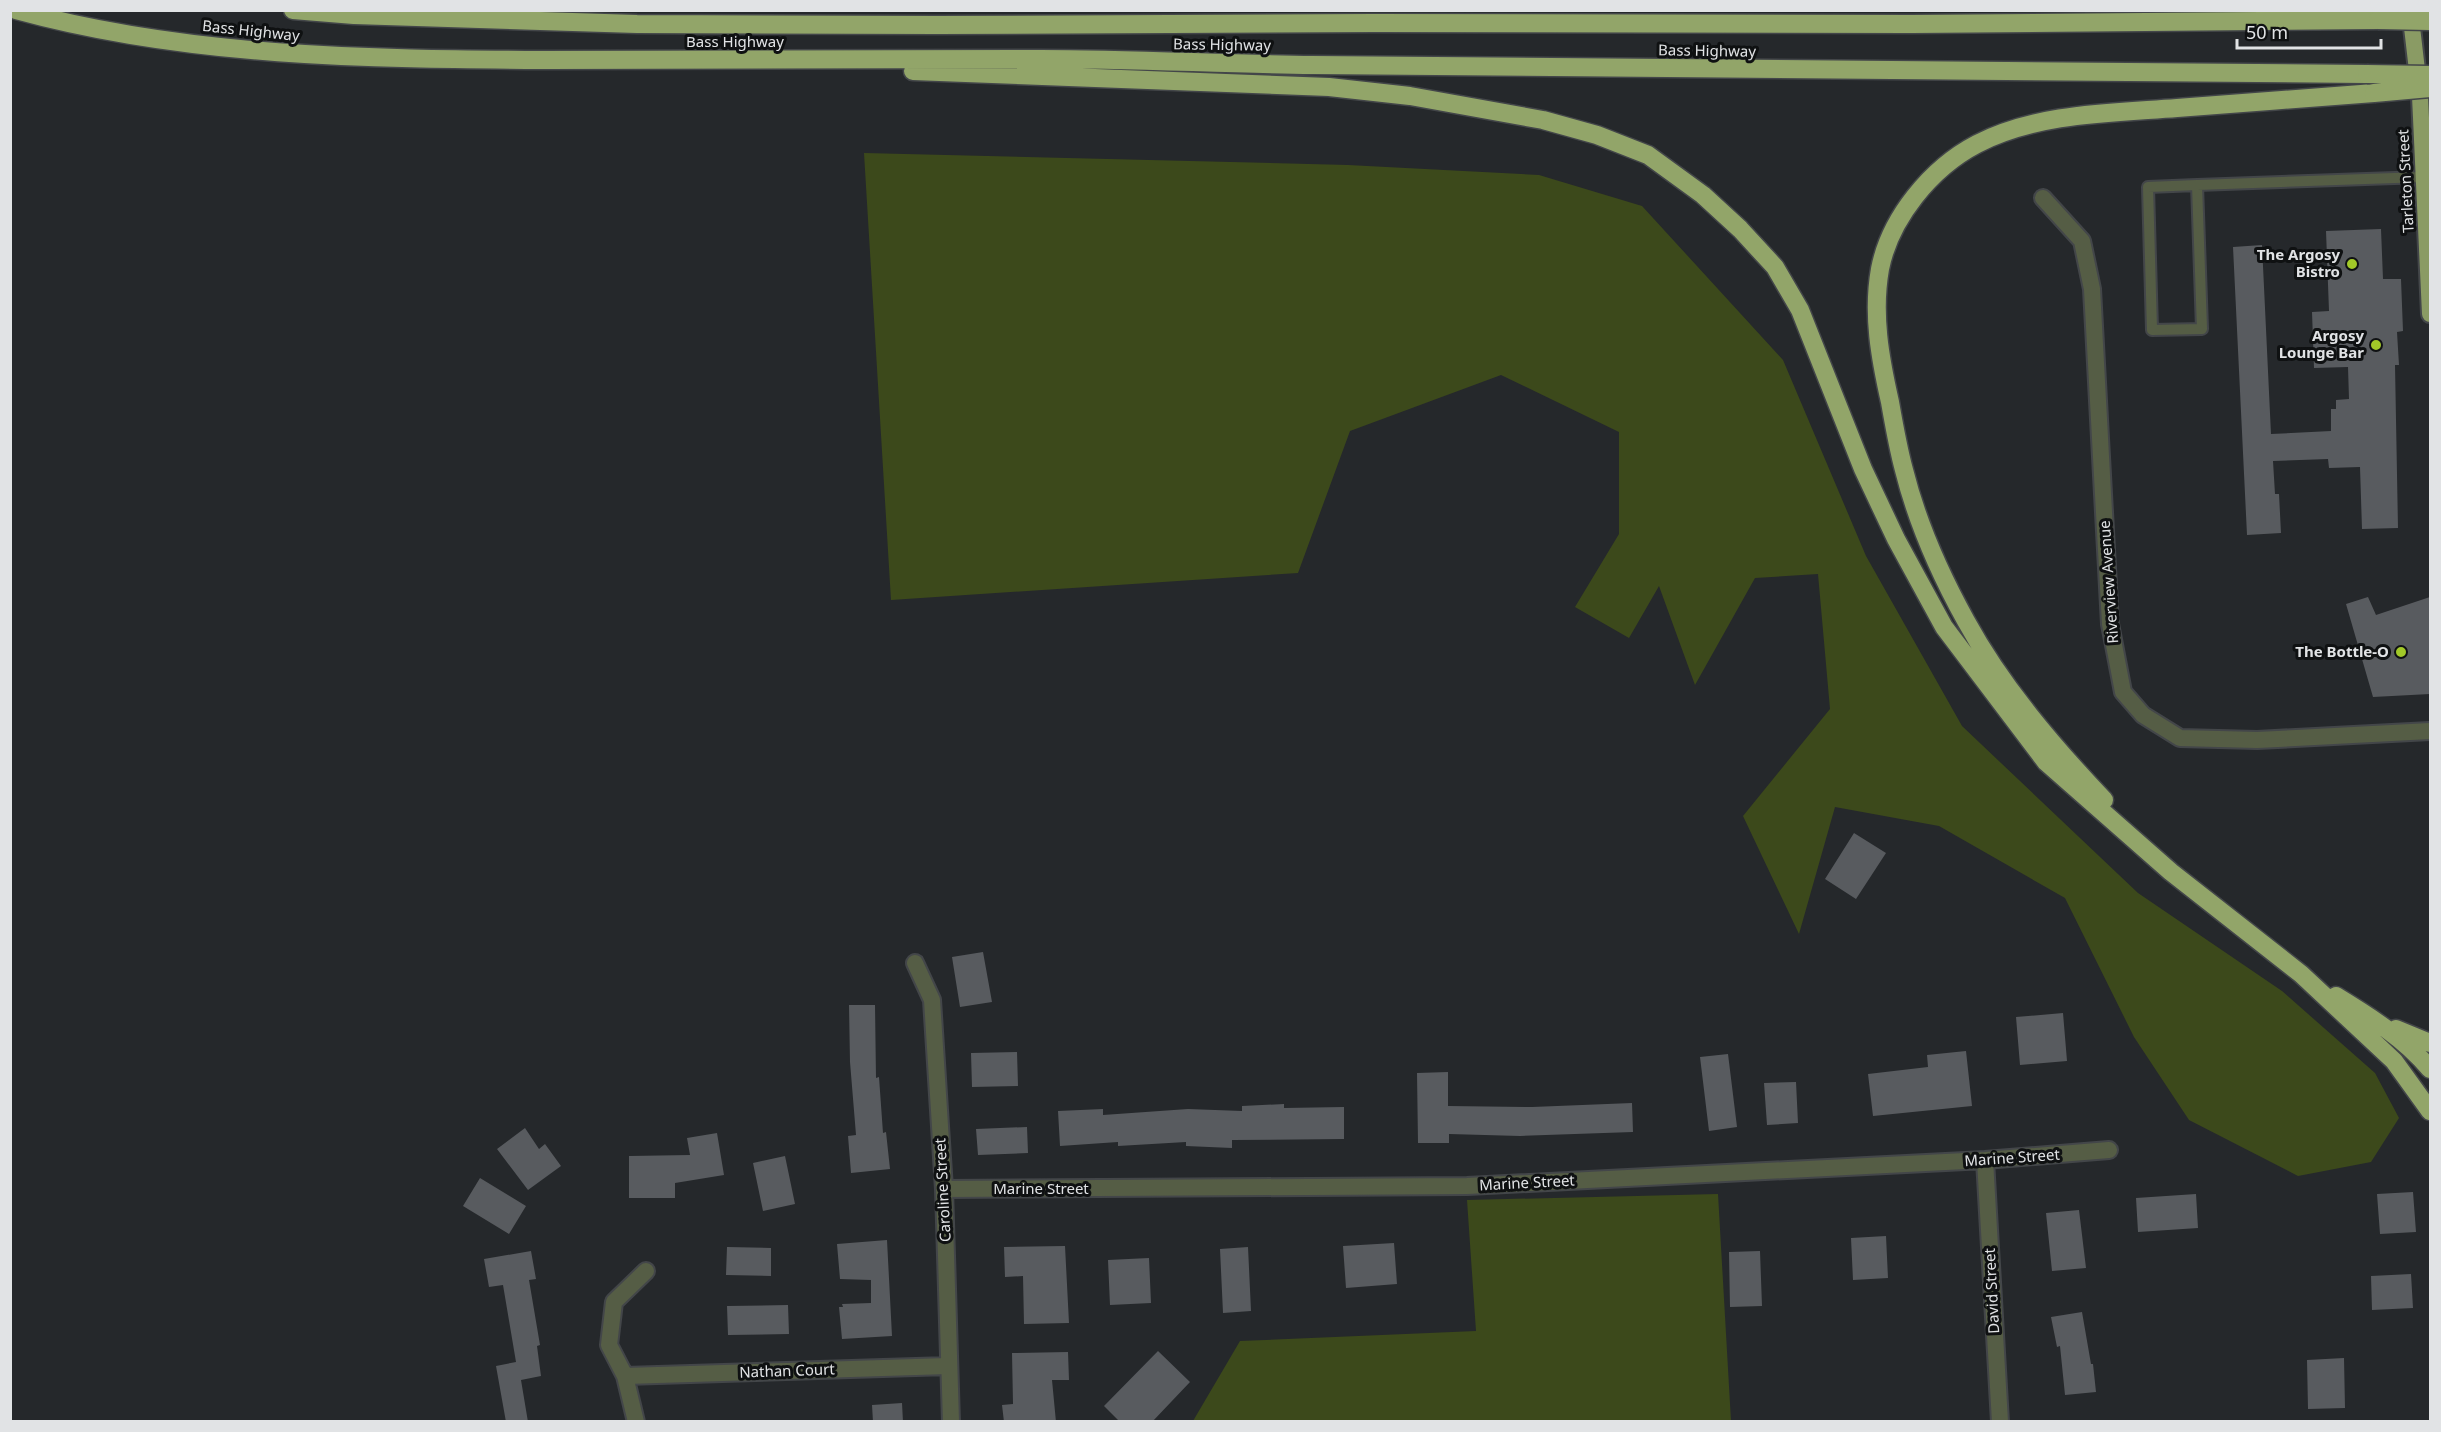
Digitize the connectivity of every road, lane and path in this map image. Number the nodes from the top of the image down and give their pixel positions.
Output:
1 (16, 10) edge
2 (293, 10) edge
3 (415, 10) edge
4 (2083, 10) edge
5 (2410, 10) edge
6 (354, 15) junction
7 (2200, 20) junction
8 (2430, 21) edge
9 (596, 60) junction
10 (2430, 75) edge
11 (2430, 88) edge
12 (2424, 177) junction
13 (2197, 185) junction
14 (2043, 198) dead end
15 (2430, 315) edge
16 (2430, 731) edge
17 (2171, 872) junction
18 (915, 963) dead end
19 (2301, 974) junction
20 (2370, 1016) junction
21 (2430, 1042) edge
22 (2430, 1069) edge
23 (2430, 1111) edge
24 (2109, 1150) dead end
25 (1985, 1160) junction
26 (944, 1189) junction
27 (646, 1271) dead end
28 (948, 1366) junction
29 (625, 1376) junction
30 (636, 1422) edge
31 (951, 1422) edge
32 (2000, 1422) edge

1 - 9 highway, Bass Highway
2 - 6 highway, Bass Highway
3 - 6 highway
4 - 7 highway
5 - 12 highway, Tarleton Street
6 - 7 highway, Bass Highway
7 - 8 highway, Bass Highway, bridge
9 - 10 highway, Bass Highway, bridge
9 - 17 highway
11 - 17 highway, bridge
12 - 13 lane
12 - 15 highway, Tarleton Street
13 - 13 lane
14 - 16 street, Riverview Avenue
17 - 19 highway
18 - 26 street, Caroline Street
19 - 20 highway
19 - 23 highway
20 - 21 highway
20 - 22 highway
24 - 25 street, Marine Street
25 - 26 street, Marine Street
25 - 32 street, David Street
26 - 28 street, Caroline Street
27 - 29 street
28 - 29 street, Nathan Court
28 - 31 street, Caroline Street
29 - 30 street

